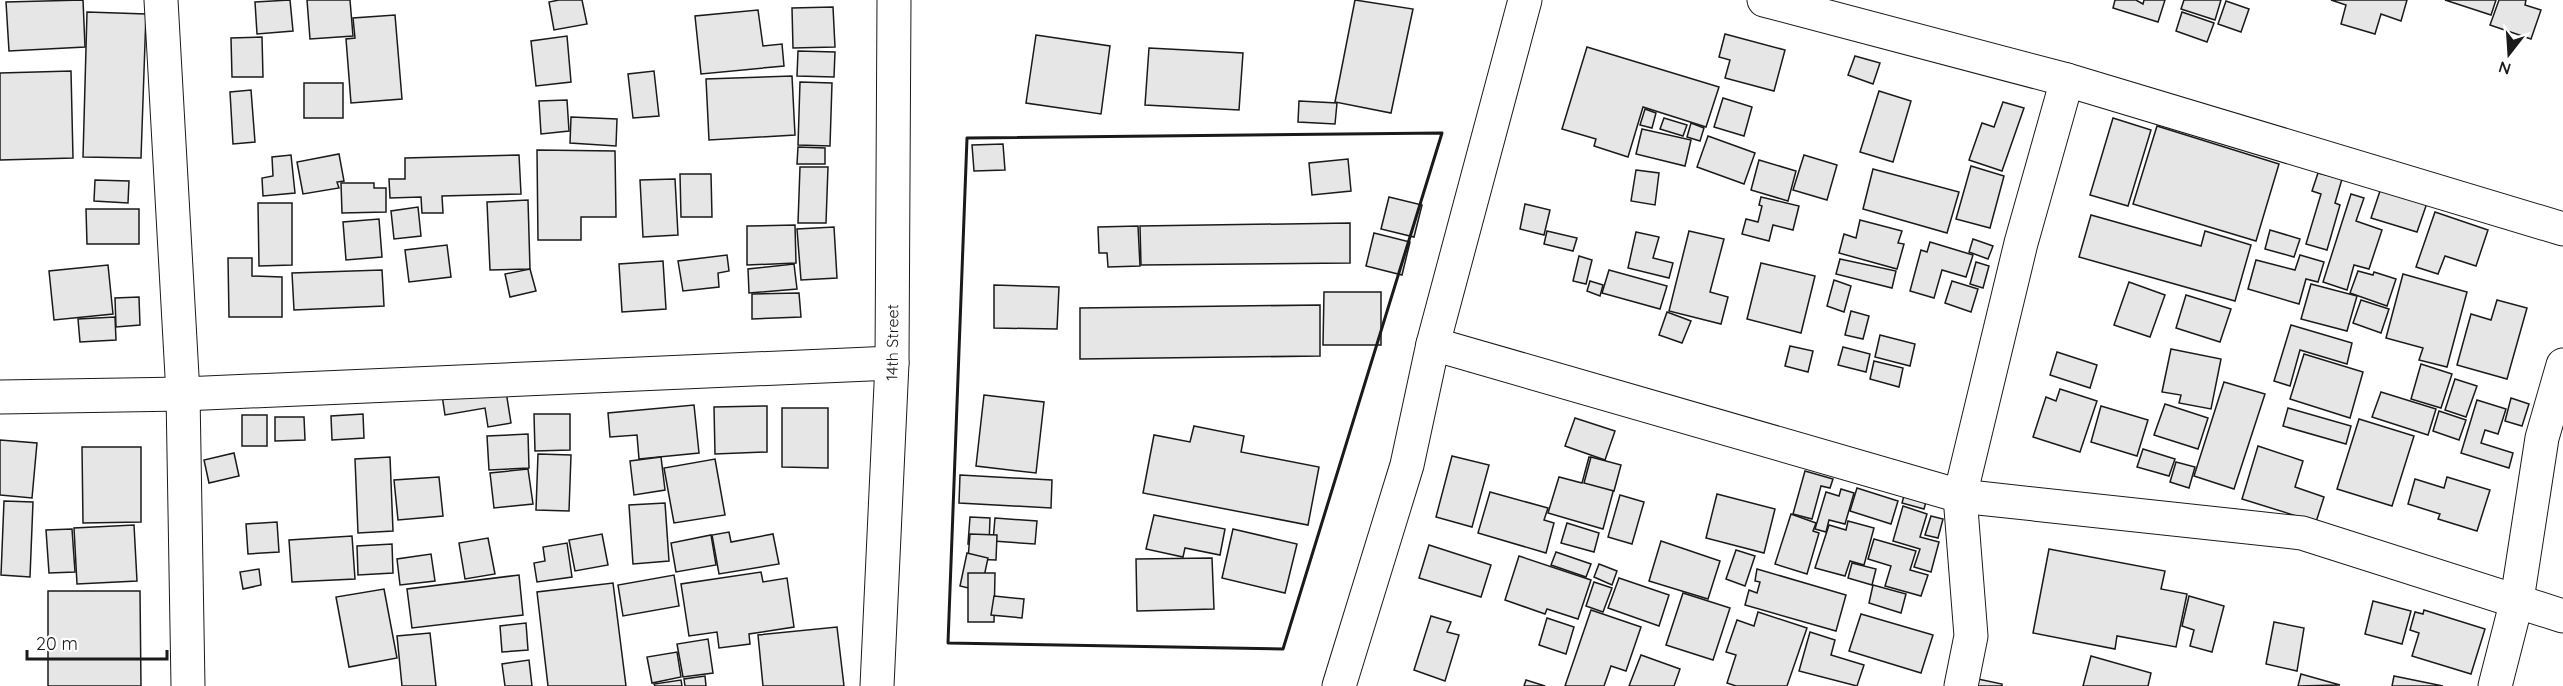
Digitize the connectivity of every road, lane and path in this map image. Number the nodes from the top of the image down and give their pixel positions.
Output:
1 (161, 0) edge
2 (894, 0) edge
3 (1525, 0) edge
4 (1764, 0) edge
5 (2067, 80) junction
6 (2563, 230) edge
7 (1432, 344) junction
8 (892, 363) junction
9 (2563, 365) edge
10 (183, 394) junction
11 (0, 397) edge
12 (1960, 496) junction
13 (2517, 600) junction
14 (2563, 616) edge
15 (188, 686) edge
16 (877, 686) edge
17 (1340, 686) edge
18 (1961, 686) edge
19 (2495, 686) edge

1 - 10 street
2 - 8 street, 14th Street
3 - 7 street
4 - 5 street
5 - 6 street
5 - 12 street
7 - 12 street
7 - 17 street
8 - 10 street
8 - 16 street, 14th Street
9 - 13 street
10 - 11 street
10 - 15 street
12 - 13 street
12 - 18 street
13 - 14 street
13 - 19 street

